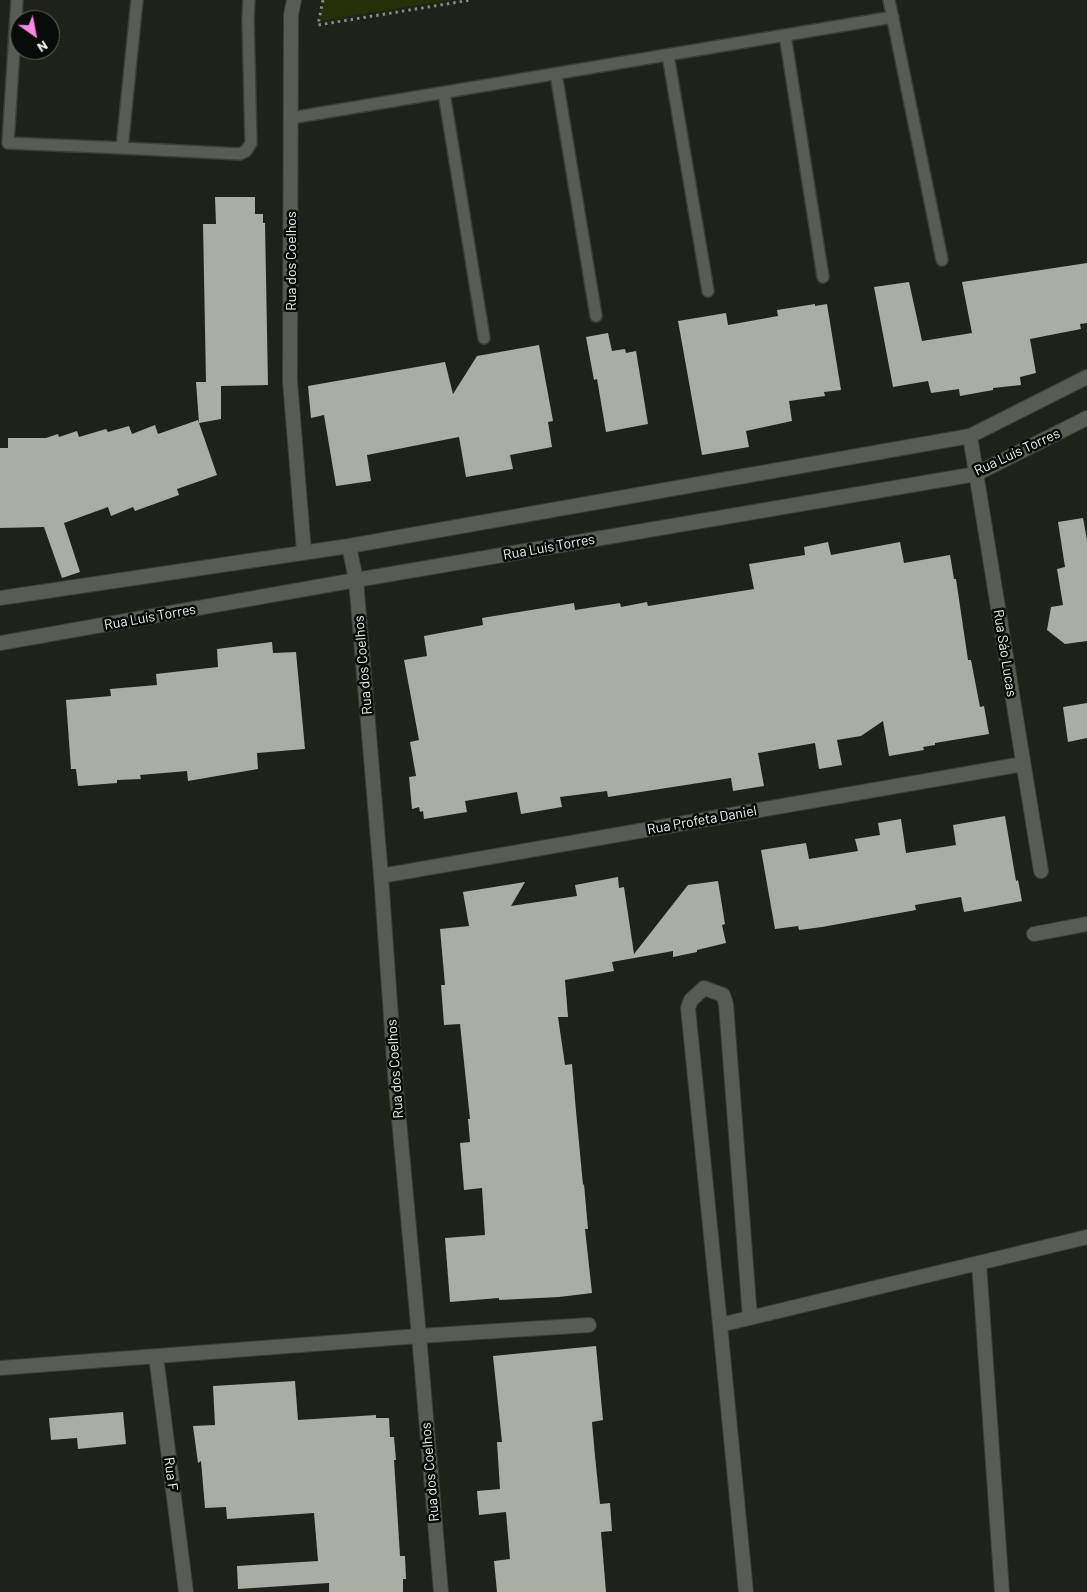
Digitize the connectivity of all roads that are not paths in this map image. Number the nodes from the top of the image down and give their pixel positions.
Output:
1 (17, 0) edge
2 (137, 0) edge
3 (249, 0) edge
4 (294, 0) edge
5 (889, 0) edge
6 (893, 16) junction
7 (785, 35) junction
8 (668, 55) junction
9 (556, 74) junction
10 (444, 92) junction
11 (291, 118) junction
12 (4, 143) edge
13 (122, 148) junction
14 (942, 260) dead end
15 (822, 277) dead end
16 (708, 291) dead end
17 (596, 316) dead end
18 (484, 338) dead end
19 (1087, 377) edge
20 (1087, 418) edge
21 (970, 436) junction
22 (976, 474) junction
23 (349, 546) junction
24 (304, 552) junction
25 (356, 580) junction
26 (0, 598) edge
27 (0, 643) edge
28 (1023, 764) junction
29 (1041, 871) dead end
30 (381, 876) junction
31 (1087, 924) edge
32 (1034, 934) dead end
33 (1087, 1236) edge
34 (979, 1263) junction
35 (750, 1318) junction
36 (588, 1325) dead end
37 (720, 1325) junction
38 (419, 1336) junction
39 (156, 1356) junction
40 (0, 1368) edge
41 (186, 1592) edge
42 (440, 1592) edge
43 (746, 1592) edge
44 (1002, 1592) edge

1 - 12 lane
2 - 13 lane
3 - 13 lane
4 - 11 street, Rua dos Coelhos
5 - 6 lane
6 - 7 lane
6 - 14 lane
7 - 8 lane
7 - 15 lane
8 - 9 lane
8 - 16 lane
9 - 10 lane
9 - 17 lane
10 - 11 lane
10 - 18 lane
11 - 24 street, Rua dos Coelhos
12 - 13 lane
19 - 21 street
20 - 22 street, Rua Luís Torres
21 - 22 street, Rua Sáo Lucas
21 - 23 street
22 - 25 street, Rua Luís Torres
22 - 28 street, Rua Sáo Lucas
23 - 24 street
23 - 25 street, Rua dos Coelhos
24 - 26 street
25 - 27 street, Rua Luís Torres
25 - 30 street, Rua dos Coelhos
28 - 29 street, Rua Sáo Lucas
28 - 30 street, Rua Profeta Daniel
30 - 38 street, Rua dos Coelhos
31 - 32 street
33 - 34 street
34 - 35 street
34 - 44 street
35 - 37 street
35 - 37 street
36 - 38 street
37 - 43 street
38 - 39 street
38 - 42 street, Rua dos Coelhos
39 - 40 street
39 - 41 street, Rua F

